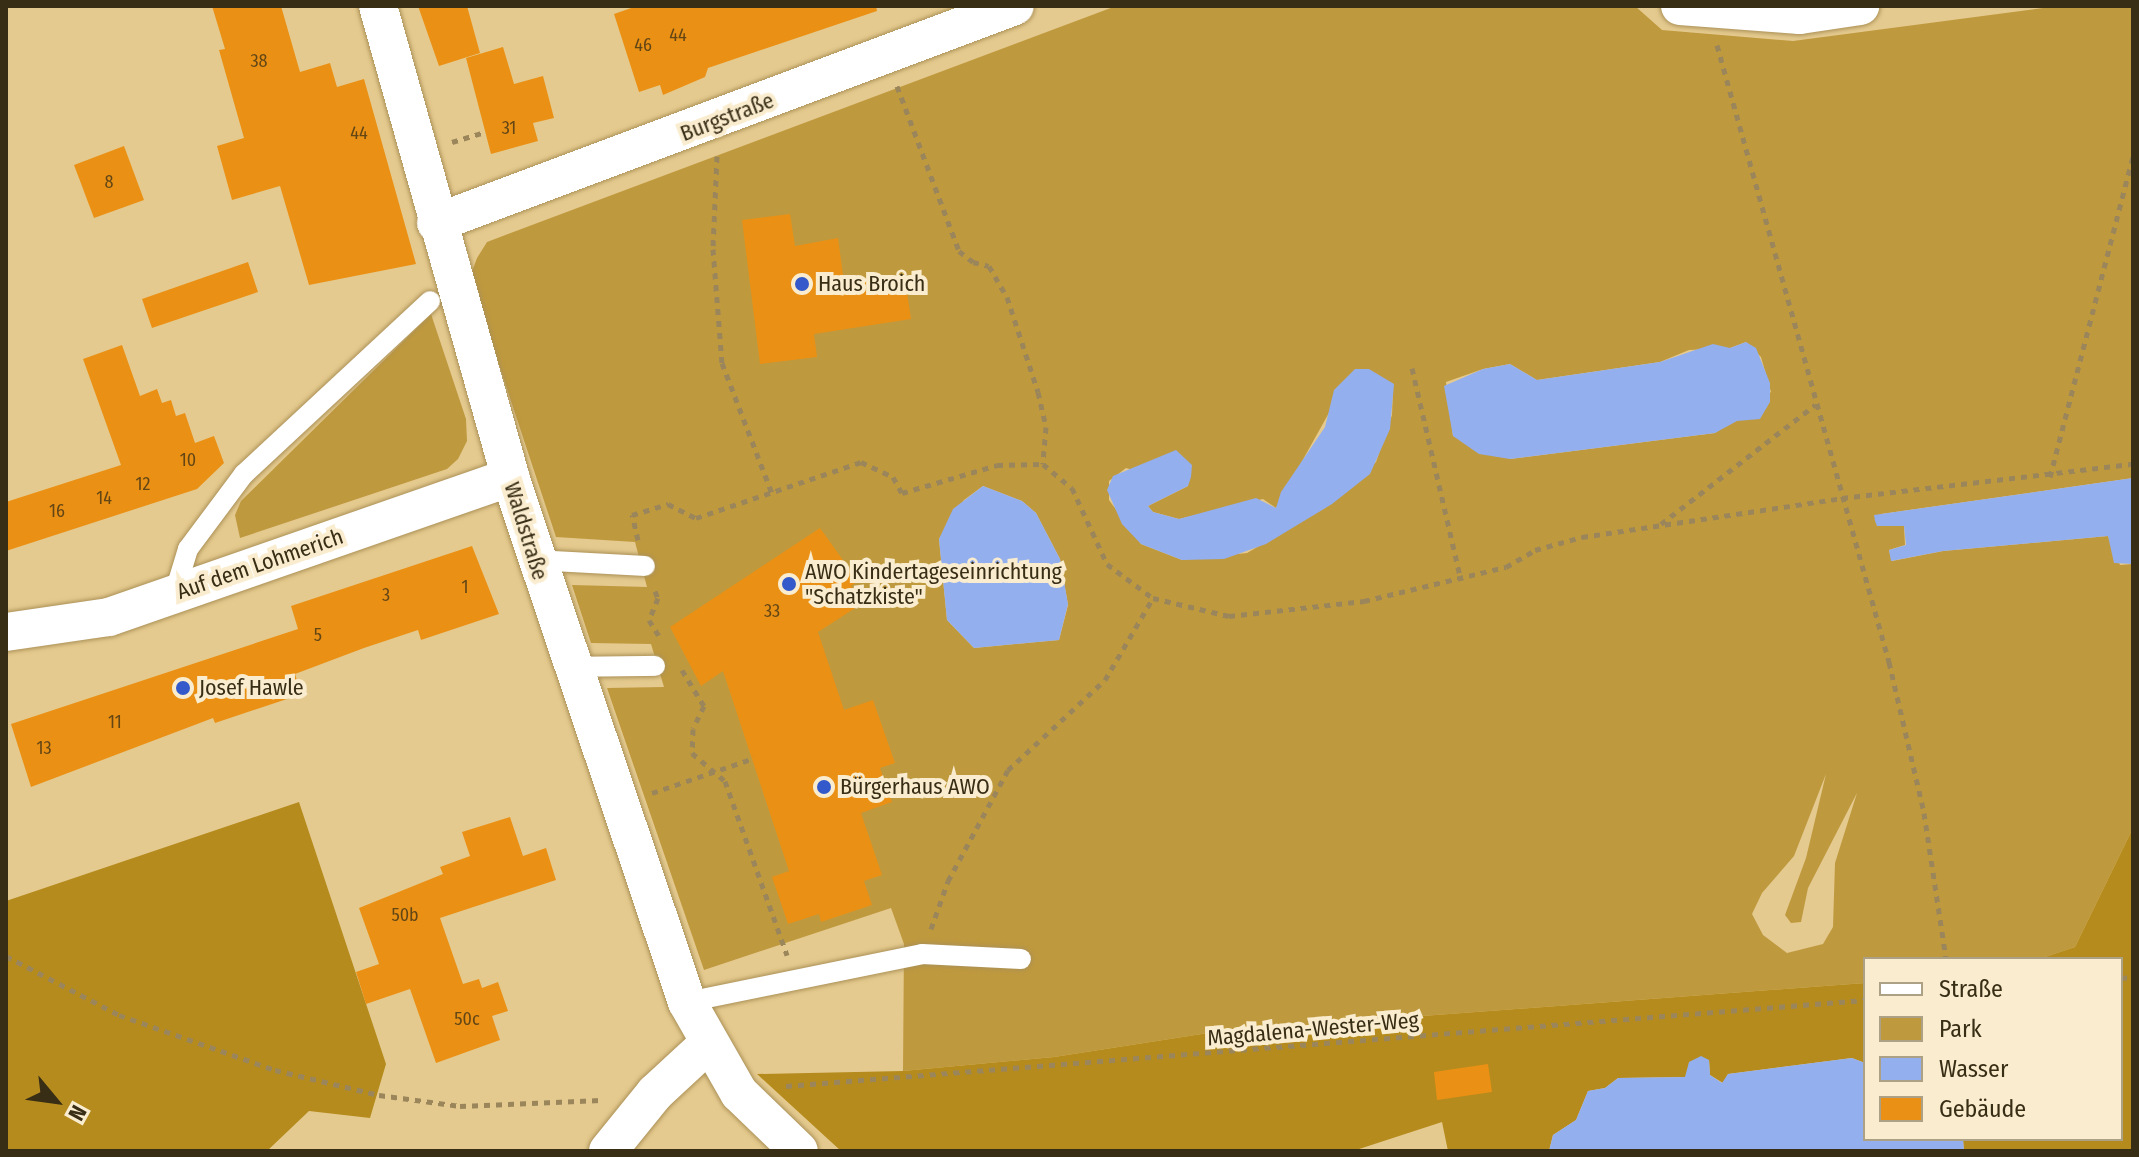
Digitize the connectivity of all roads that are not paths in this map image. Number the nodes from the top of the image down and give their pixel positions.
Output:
1 (378, 6) edge
2 (1015, 6) edge
3 (1860, 6) edge
4 (1694, 8) edge
5 (436, 223) junction
6 (430, 301) dead end
7 (510, 477) junction
8 (535, 560) junction
9 (645, 566) road end
10 (174, 595) junction
11 (6, 632) edge
12 (655, 666) dead end
13 (570, 667) junction
14 (1021, 959) dead end
15 (687, 1002) junction
16 (708, 1044) junction
17 (608, 1151) edge
18 (799, 1151) edge

1 - 5 street, Waldstraße
2 - 5 street, Burgstraße
3 - 4 street
5 - 7 street, Waldstraße
6 - 10 lane
7 - 8 street, Waldstraße
7 - 10 street, Auf dem Lohmerich
8 - 9 lane
8 - 13 street, Waldstraße
10 - 11 street, Auf dem Lohmerich
12 - 13 lane
13 - 15 street, Waldstraße
14 - 15 lane
15 - 16 street, Waldstraße
16 - 17 street
16 - 18 street, Waldstraße

